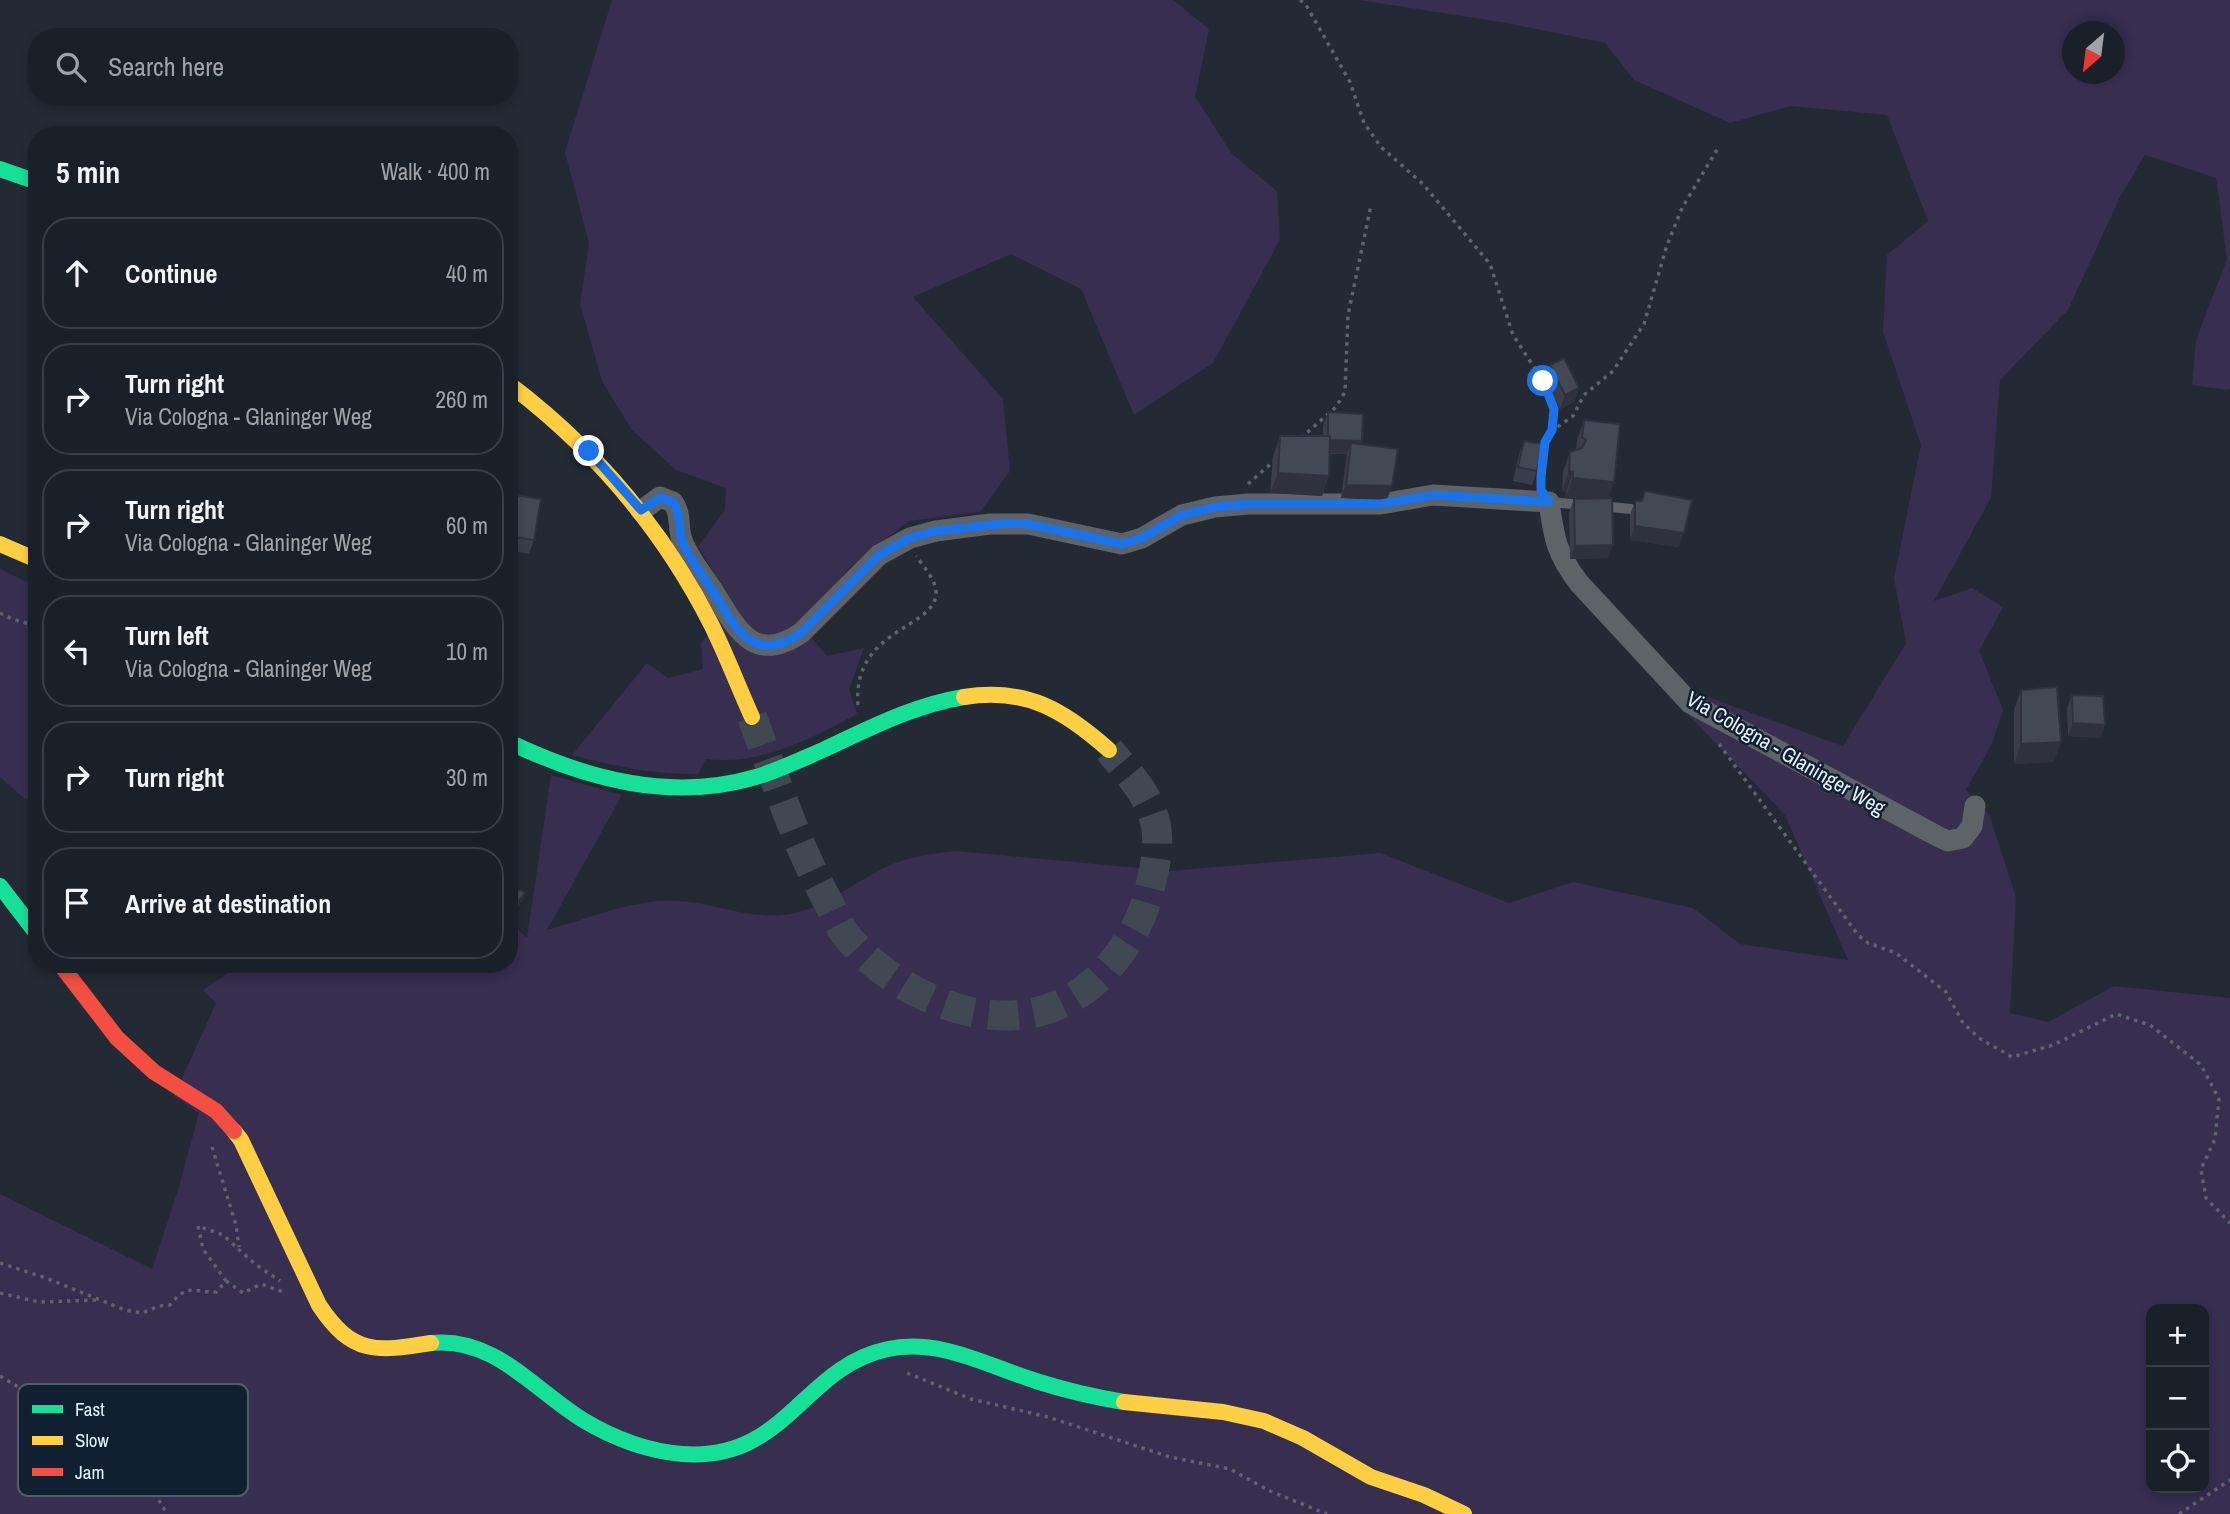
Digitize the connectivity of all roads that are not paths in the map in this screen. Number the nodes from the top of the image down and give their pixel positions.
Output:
1 (0, 169) edge
2 (28, 180) edge
3 (518, 391) edge
4 (1549, 502) junction
5 (1631, 509) dead end
6 (641, 510) junction
7 (0, 544) edge
8 (28, 556) edge
9 (752, 717) tunnel mouth
10 (518, 747) edge
11 (1109, 750) tunnel mouth
12 (1975, 806) dead end
13 (0, 886) edge
14 (28, 922) edge
15 (68, 973) edge
16 (1464, 1514) edge

1 - 2 street
3 - 6 street
4 - 5 lane
4 - 6 street
4 - 12 street, Via Cologna - Glaninger Weg
6 - 9 street
7 - 8 street
10 - 11 street
13 - 14 street
15 - 16 street

